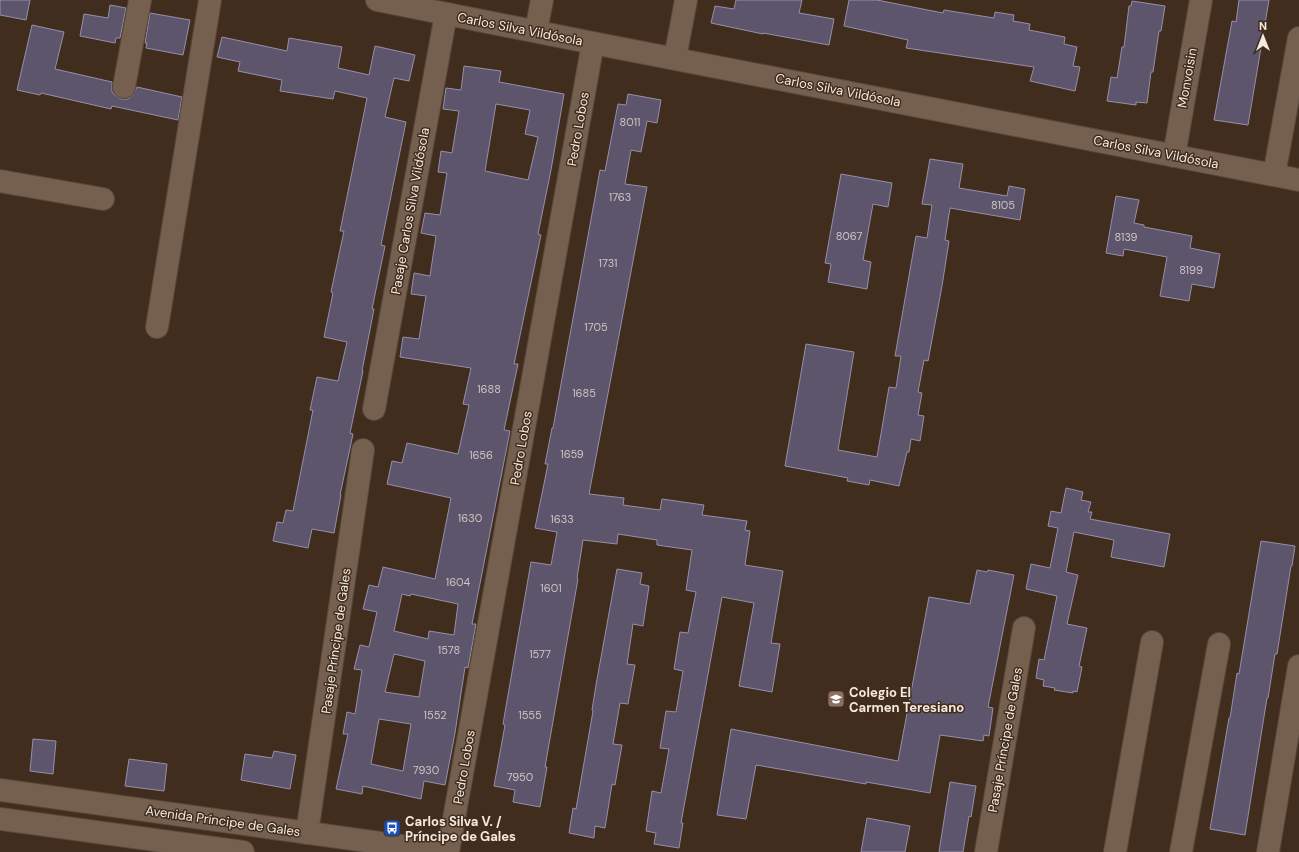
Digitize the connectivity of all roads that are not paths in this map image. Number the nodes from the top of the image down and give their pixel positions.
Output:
1 (140, 0) edge
2 (210, 0) edge
3 (377, 0) edge
4 (542, 0) edge
5 (686, 0) edge
6 (1201, 0) edge
7 (446, 14) junction
8 (536, 31) junction
9 (1299, 38) edge
10 (593, 43) junction
11 (675, 58) junction
12 (124, 88) dead end
13 (1174, 156) junction
14 (1274, 175) junction
15 (1299, 180) edge
16 (0, 181) edge
17 (103, 200) dead end
18 (157, 327) dead end
19 (374, 409) dead end
20 (363, 450) dead end
21 (1024, 628) dead end
22 (1152, 642) dead end
23 (1219, 644) dead end
24 (1299, 666) edge
25 (0, 790) edge
26 (0, 819) edge
27 (307, 833) junction
28 (243, 852) edge
29 (447, 852) edge
30 (986, 852) edge
31 (1115, 852) edge
32 (1181, 852) edge
33 (1268, 852) edge

1 - 12 street
2 - 18 street
3 - 7 street, Carlos Silva Vildósola
4 - 8 street
5 - 11 street
6 - 13 street, Monvoisin
7 - 8 street, Carlos Silva Vildósola
7 - 19 street, Pasaje Carlos Silva Vildósola
8 - 10 street, Carlos Silva Vildósola
9 - 14 street
10 - 11 street, Carlos Silva Vildósola
10 - 29 street, Pedro Lobos
11 - 13 street, Carlos Silva Vildósola
13 - 14 street, Carlos Silva Vildósola
14 - 15 street, Carlos Silva Vildósola
16 - 17 street
20 - 27 street, Pasaje Príncipe de Gales
21 - 30 street, Pasaje Príncipe de Gales
22 - 31 street
23 - 32 street
24 - 33 street
25 - 27 street, Avenida Príncipe de Gales
26 - 28 street
27 - 29 street, Avenida Príncipe de Gales

